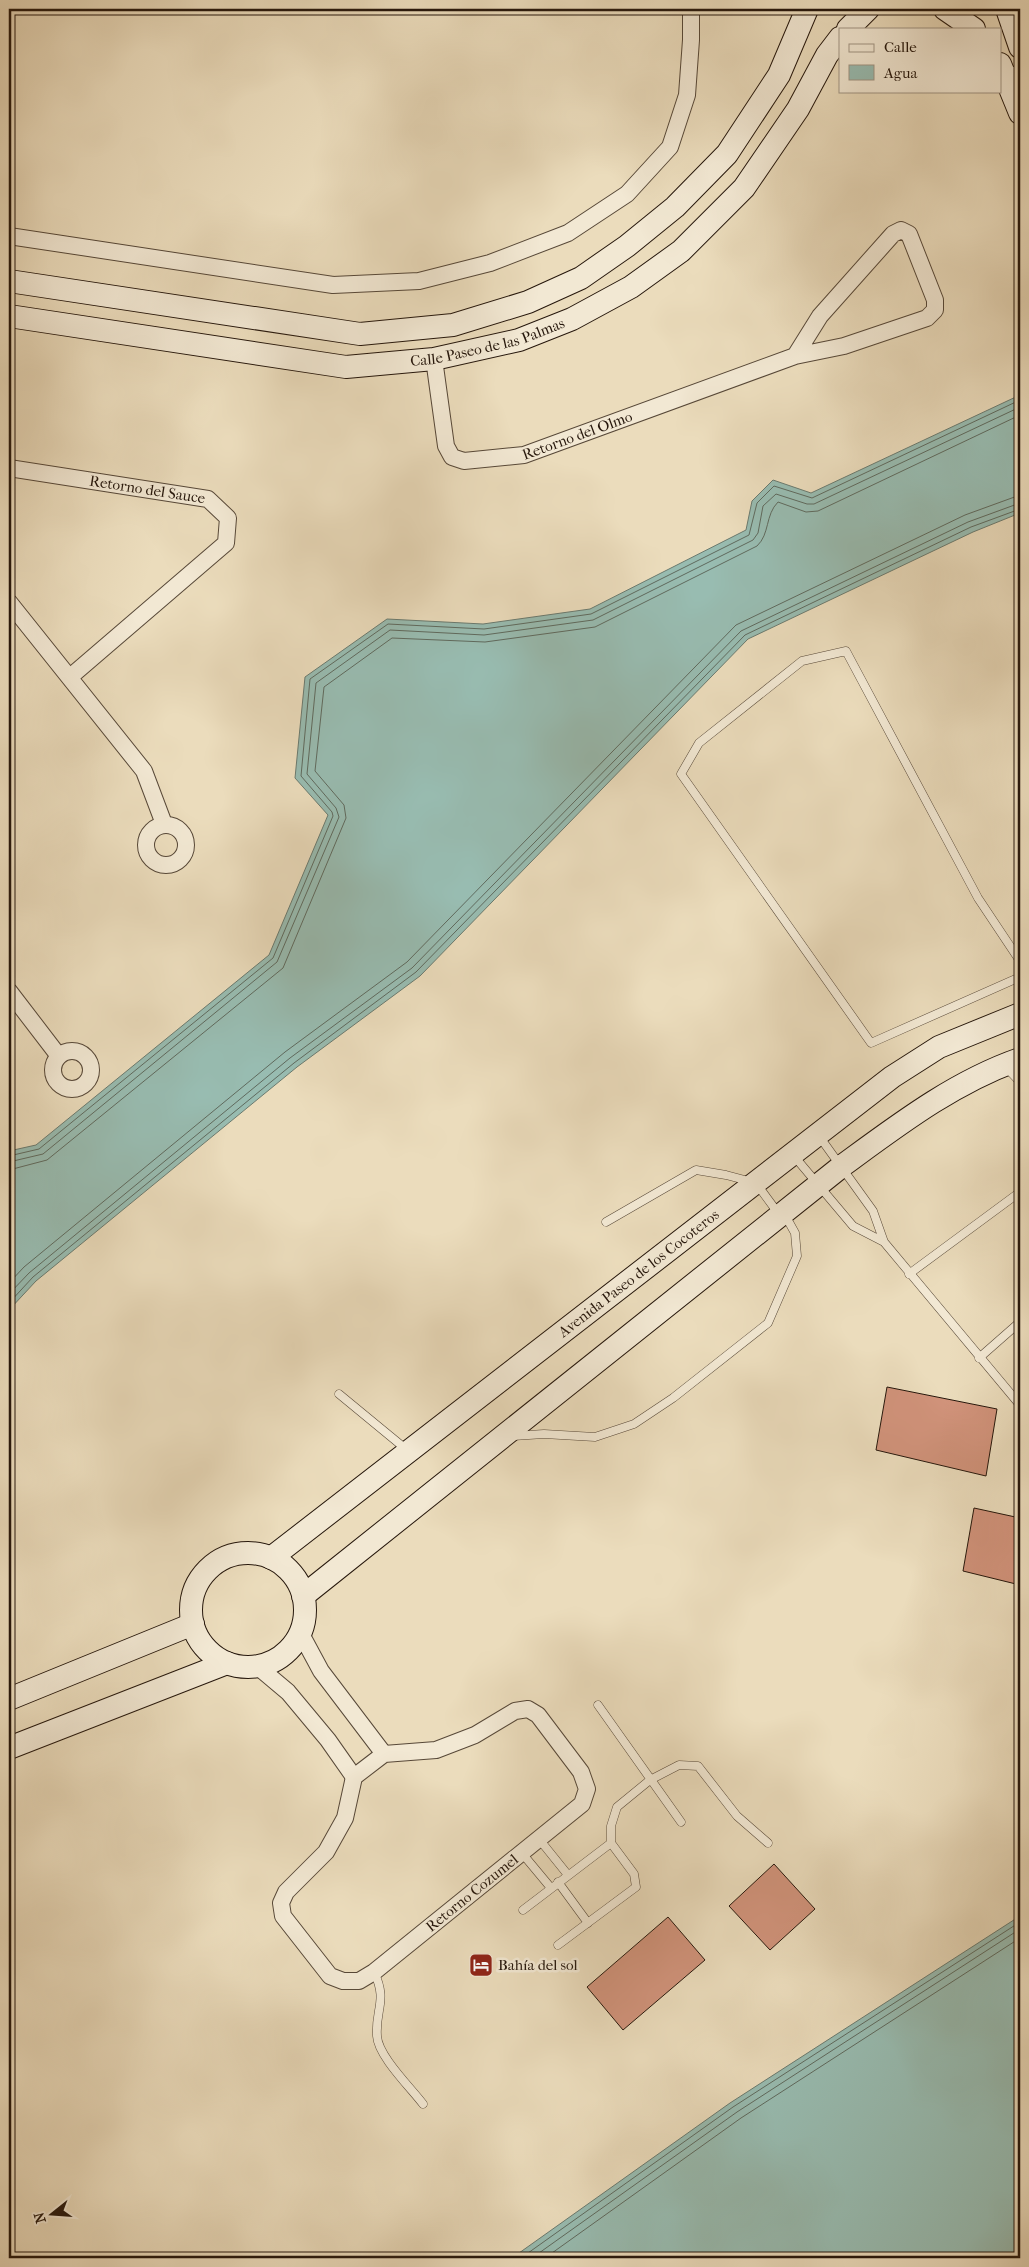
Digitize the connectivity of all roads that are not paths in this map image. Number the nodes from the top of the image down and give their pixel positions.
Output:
1 (691, 9) edge
2 (807, 9) edge
3 (868, 9) edge
4 (945, 9) edge
5 (1007, 9) edge
6 (849, 28) edge
7 (973, 28) edge
8 (839, 39) edge
9 (1020, 47) edge
10 (1009, 72) edge
11 (1020, 113) edge
12 (9, 236) edge
13 (9, 281) edge
14 (9, 316) edge
15 (252, 318) junction
16 (246, 352) junction
17 (795, 356) junction
18 (434, 359) junction
19 (9, 468) edge
20 (9, 602) edge
21 (70, 677) junction
22 (164, 824) dead end
23 (1020, 961) edge
24 (1020, 977) edge
25 (9, 991) edge
26 (1020, 1014) edge
27 (58, 1055) dead end
28 (1012, 1062) edge
29 (1020, 1082) edge
30 (818, 1135) junction
31 (793, 1154) junction
32 (842, 1166) junction
33 (756, 1183) junction
34 (817, 1185) junction
35 (1020, 1192) edge
36 (781, 1213) junction
37 (606, 1222) dead end
38 (884, 1242) junction
39 (909, 1274) junction
40 (1020, 1322) edge
41 (979, 1358) junction
42 (339, 1394) dead end
43 (1020, 1405) edge
44 (503, 1436) junction
45 (409, 1452) junction
46 (271, 1558) junction
47 (303, 1596) junction
48 (193, 1624) junction
49 (300, 1632) junction
50 (227, 1663) junction
51 (257, 1666) junction
52 (9, 1699) edge
53 (598, 1705) dead end
54 (9, 1748) edge
55 (384, 1754) junction
56 (354, 1778) junction
57 (650, 1780) junction
58 (681, 1822) dead end
59 (539, 1839) junction
60 (611, 1843) junction
61 (768, 1843) dead end
62 (521, 1852) junction
63 (568, 1875) junction
64 (558, 1882) junction
65 (551, 1888) junction
66 (523, 1910) dead end
67 (588, 1923) junction
68 (558, 1945) dead end
69 (374, 1972) junction
70 (423, 2104) dead end

1 - 12 street
2 - 15 street, Calle Paseo de las Palmas
3 - 6 street
4 - 7 street
5 - 9 street
8 - 18 street, Calle Paseo de las Palmas
10 - 11 street
13 - 15 street, Calle Paseo de las Palmas
14 - 16 street, Calle Paseo de las Palmas
15 - 16 street
16 - 18 street, Calle Paseo de las Palmas
17 - 17 street, Retorno del Olmo
17 - 18 street, Retorno del Olmo
19 - 21 street, Retorno del Sauce
20 - 21 street
21 - 22 street
23 - 24 lane
25 - 27 street
26 - 30 street, Avenida Paseo de los Cocoteros
28 - 29 lane
28 - 32 street
30 - 31 street, Avenida Paseo de los Cocoteros
30 - 32 lane
31 - 33 street, Avenida Paseo de los Cocoteros
31 - 34 lane
32 - 34 street
32 - 38 lane
33 - 36 lane
33 - 37 lane
33 - 45 street, Avenida Paseo de los Cocoteros
34 - 36 street
34 - 38 lane
35 - 39 lane
36 - 44 street
36 - 44 lane
38 - 39 lane
39 - 41 lane
40 - 41 lane
41 - 43 lane
42 - 45 lane
44 - 47 street
45 - 46 street, Avenida Paseo de los Cocoteros
46 - 47 street
46 - 48 street
47 - 49 street
48 - 50 street
48 - 52 street
49 - 51 street
49 - 55 street
50 - 51 street
50 - 54 street
51 - 56 street
53 - 57 lane
55 - 56 street
55 - 59 street, Retorno Cozumel
56 - 69 street, Retorno Cozumel
57 - 58 lane
57 - 60 lane
57 - 61 lane
59 - 62 street, Retorno Cozumel
59 - 63 lane
60 - 63 lane
60 - 67 lane
62 - 65 lane
62 - 69 street, Retorno Cozumel
63 - 64 lane
64 - 65 lane
64 - 67 lane
65 - 66 lane
67 - 68 lane
69 - 70 lane

